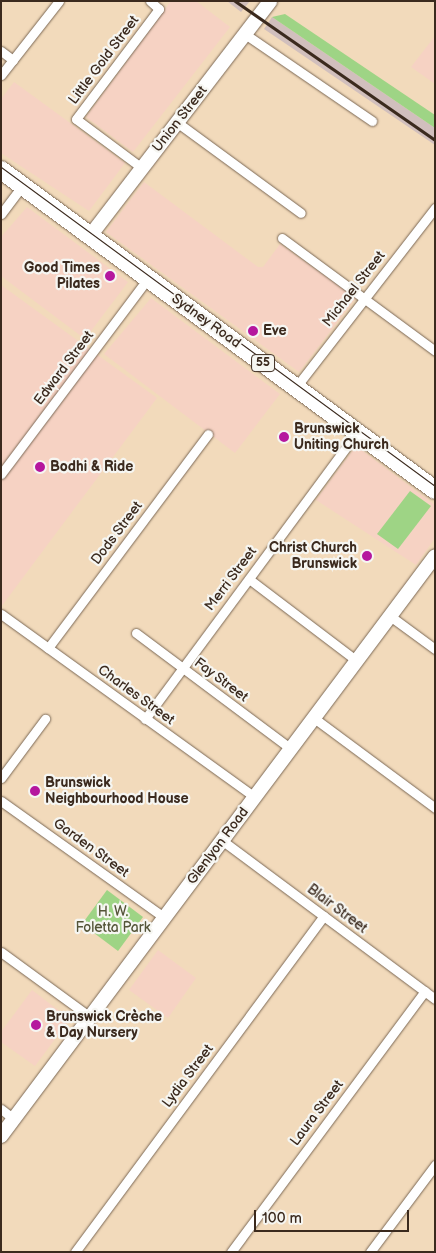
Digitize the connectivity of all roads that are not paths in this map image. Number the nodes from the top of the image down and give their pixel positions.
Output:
1 (59, 1) edge
2 (150, 1) edge
3 (270, 1) edge
4 (245, 34) junction
5 (1, 51) edge
6 (13, 60) junction
7 (1, 75) edge
8 (372, 121) dead end
9 (178, 123) junction
10 (142, 168) junction
11 (1, 170) edge
12 (22, 186) junction
13 (435, 208) edge
14 (301, 213) dead end
15 (1, 214) edge
16 (90, 236) junction
17 (282, 238) dead end
18 (148, 278) junction
19 (363, 299) junction
20 (435, 351) edge
21 (296, 387) junction
22 (357, 433) junction
23 (208, 434) dead end
24 (1, 474) edge
25 (435, 490) edge
26 (435, 556) edge
27 (249, 579) junction
28 (1, 614) edge
29 (390, 616) junction
30 (136, 633) dead end
31 (48, 648) junction
32 (435, 649) edge
33 (357, 661) junction
34 (183, 668) junction
35 (314, 718) junction
36 (45, 719) dead end
37 (145, 719) junction
38 (290, 749) junction
39 (1, 778) edge
40 (255, 797) junction
41 (1, 801) edge
42 (435, 808) edge
43 (222, 840) junction
44 (324, 916) junction
45 (165, 918) junction
46 (1, 952) edge
47 (425, 991) junction
48 (435, 999) edge
49 (90, 1018) junction
50 (1, 1110) edge
51 (14, 1119) junction
52 (1, 1136) edge
53 (435, 1164) edge
54 (74, 1252) edge
55 (231, 1252) edge
56 (370, 1252) edge

1 - 6 street
2 - 10 street, Little Gold Street
3 - 4 street, Union Street
4 - 8 street
4 - 9 street, Union Street
5 - 6 street
6 - 7 street
9 - 10 street, Union Street
9 - 14 street
10 - 16 street, Union Street
11 - 12 highway, Sydney Road / 55
12 - 15 street
12 - 16 highway, Sydney Road / 55
13 - 19 street, Michael Street
16 - 18 highway, Sydney Road / 55
17 - 19 street
18 - 21 highway, Sydney Road / 55
18 - 24 street, Edward Street
19 - 20 street
19 - 21 street, Michael Street
21 - 22 highway, Sydney Road / 55
22 - 25 highway, Sydney Road / 55
22 - 27 street, Merri Street
23 - 31 street, Dods Street
26 - 29 street, Glenlyon Road
27 - 33 street
27 - 34 street, Merri Street
28 - 31 street, Charles Street
29 - 32 street
29 - 33 street, Glenlyon Road
30 - 34 street, Fay Street
31 - 37 street, Charles Street
33 - 35 street, Glenlyon Road
34 - 37 street, Merri Street
34 - 38 street, Fay Street
35 - 38 street, Glenlyon Road
35 - 42 street
36 - 39 street
37 - 40 street, Charles Street
38 - 40 street, Glenlyon Road
40 - 43 street, Glenlyon Road
41 - 45 street, Garden Street
43 - 44 street, Blair Street
43 - 45 street, Glenlyon Road
44 - 47 street, Blair Street
44 - 54 street, Lydia Street
45 - 49 street, Glenlyon Road
46 - 49 street
47 - 48 street, Blair Street
47 - 55 street, Laura Street
49 - 51 street, Glenlyon Road
50 - 51 street
51 - 52 street, Glenlyon Road
53 - 56 street

